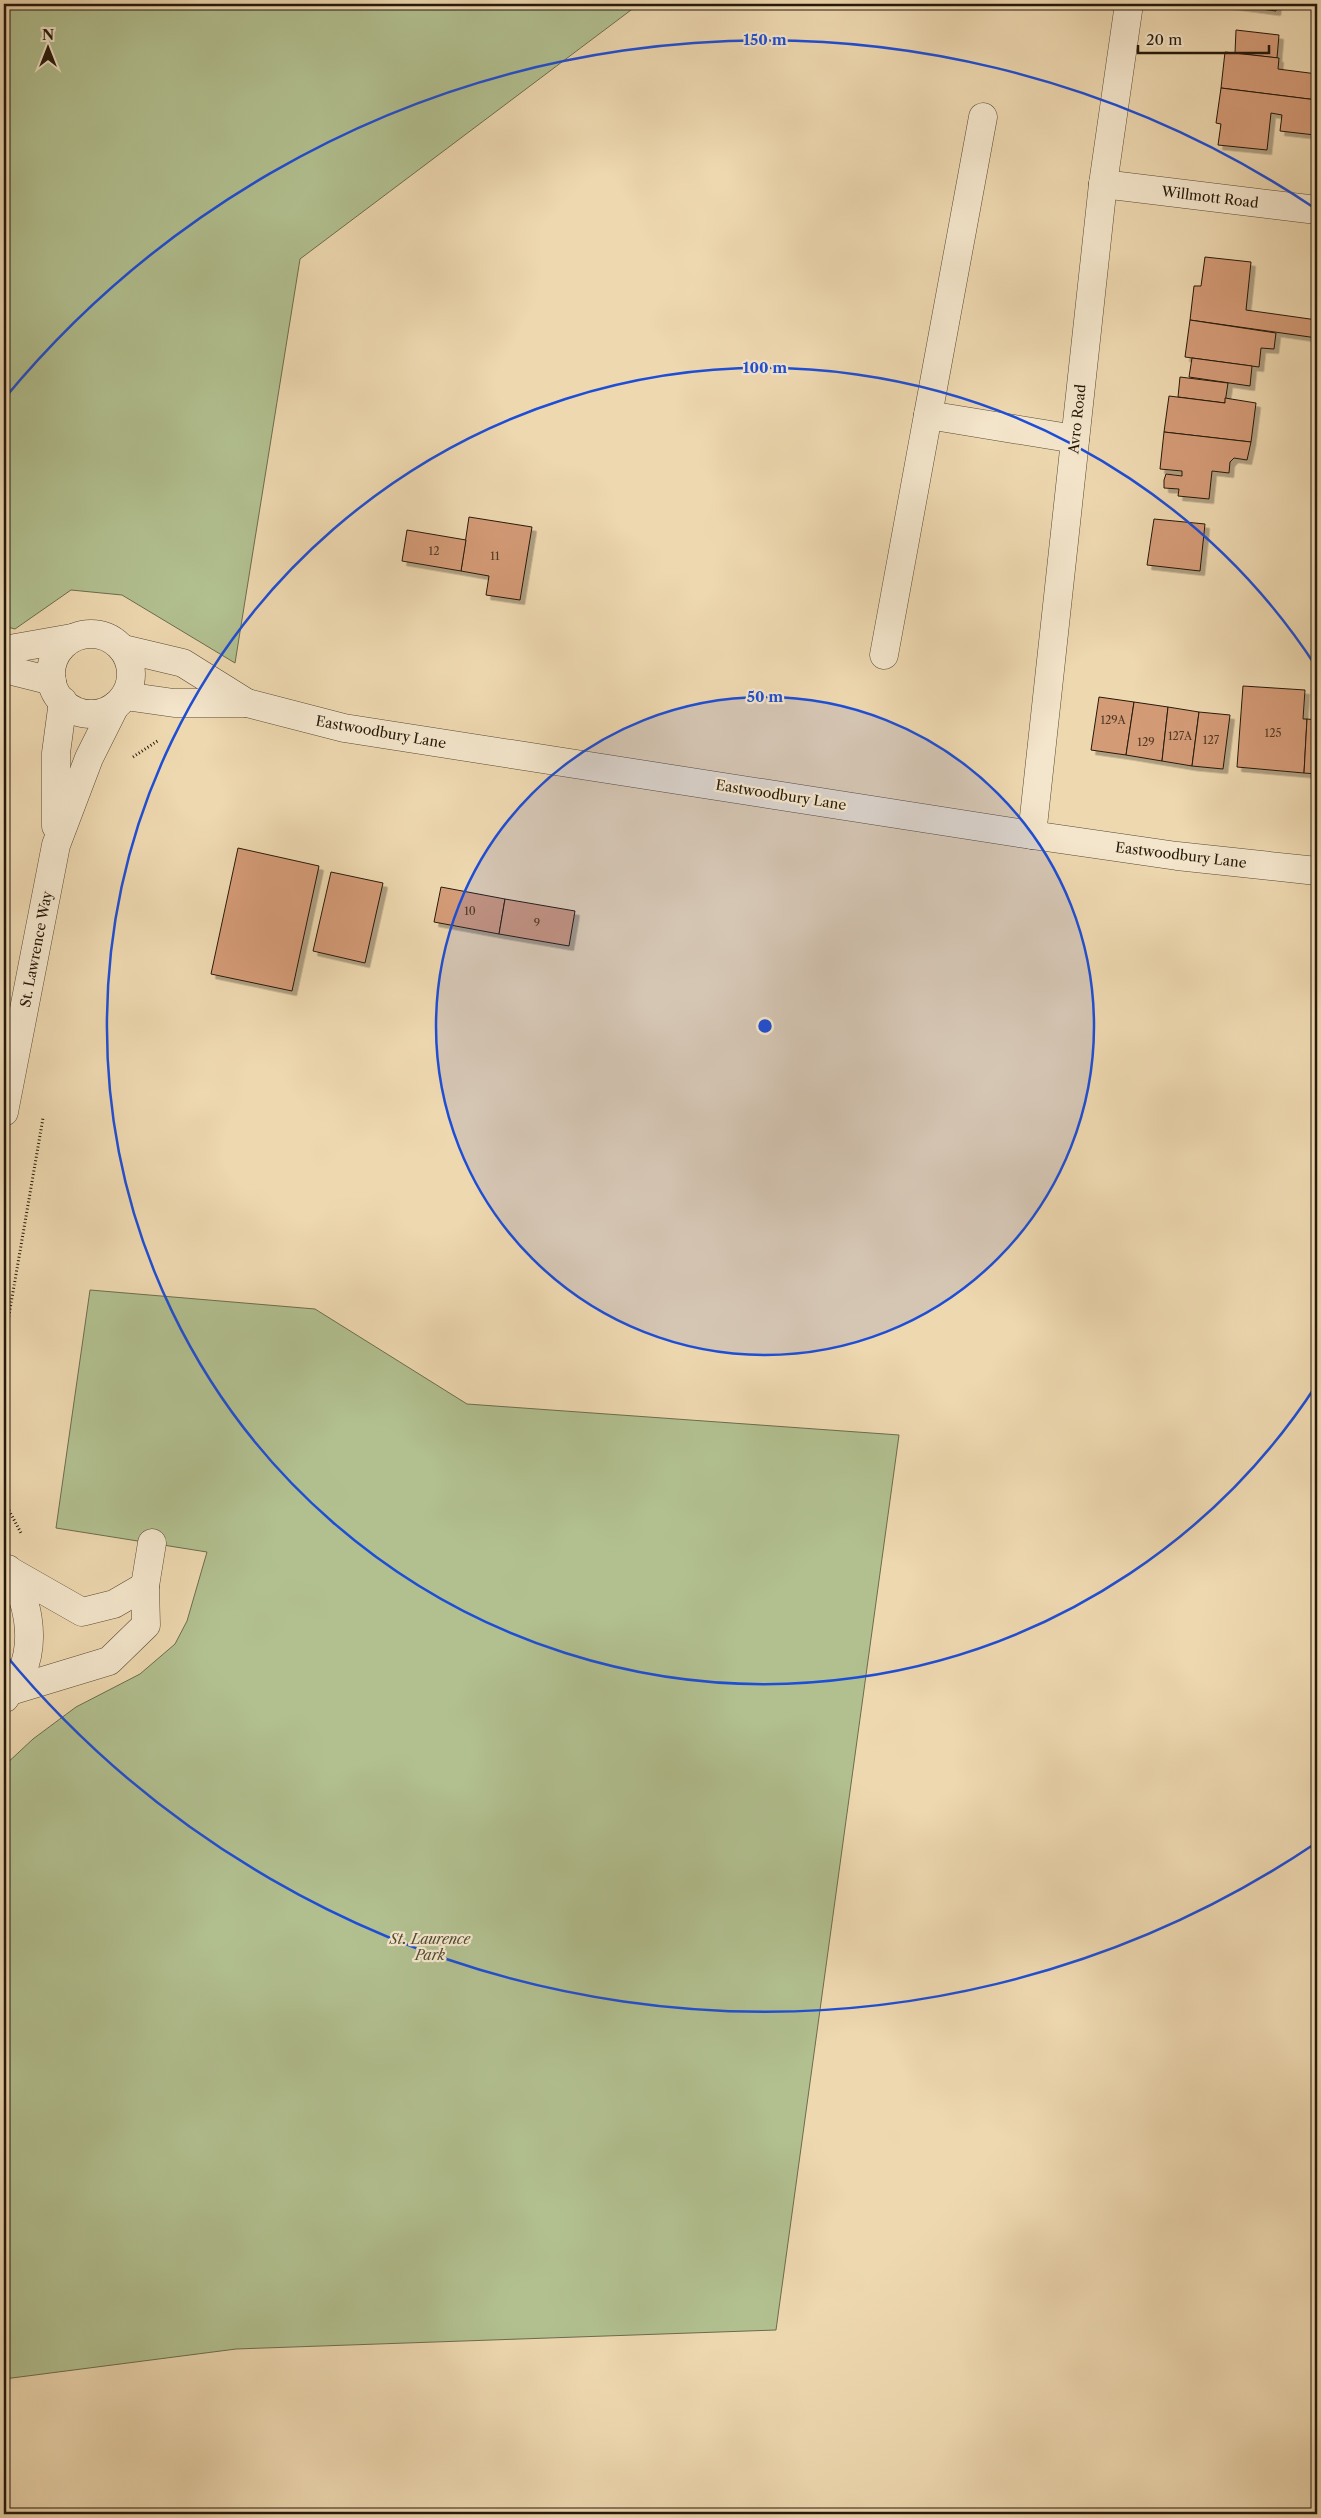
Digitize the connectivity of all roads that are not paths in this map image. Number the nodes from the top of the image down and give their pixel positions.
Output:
1 (1129, 4) edge
2 (983, 118) dead end
3 (1103, 184) junction
4 (1317, 210) edge
5 (928, 415) junction
6 (1075, 439) junction
7 (72, 638) junction
8 (124, 649) junction
9 (4, 650) edge
10 (884, 654) dead end
11 (4, 669) edge
12 (57, 691) junction
13 (120, 701) junction
14 (247, 703) junction
15 (1032, 834) junction
16 (56, 845) junction
17 (1317, 871) edge
18 (4, 1112) edge
19 (152, 1543) dead end
20 (7, 1567) edge
21 (145, 1586) junction
22 (7, 1695) edge

1 - 3 street, Avro Road
2 - 5 street
3 - 4 street, Willmott Road
3 - 6 street, Avro Road
5 - 6 street
5 - 10 street
6 - 15 street, Avro Road
7 - 8 street
7 - 9 street
7 - 12 street
8 - 13 street
8 - 14 street, Eastwoodbury Lane
11 - 12 street
12 - 13 street
12 - 16 street, St. Lawrence Way
13 - 14 street, Eastwoodbury Lane
13 - 16 street, St. Lawrence Way
14 - 15 street, Eastwoodbury Lane
15 - 17 street, Eastwoodbury Lane
16 - 18 street, St. Lawrence Way
19 - 21 street
20 - 21 street
20 - 22 street
21 - 22 street

